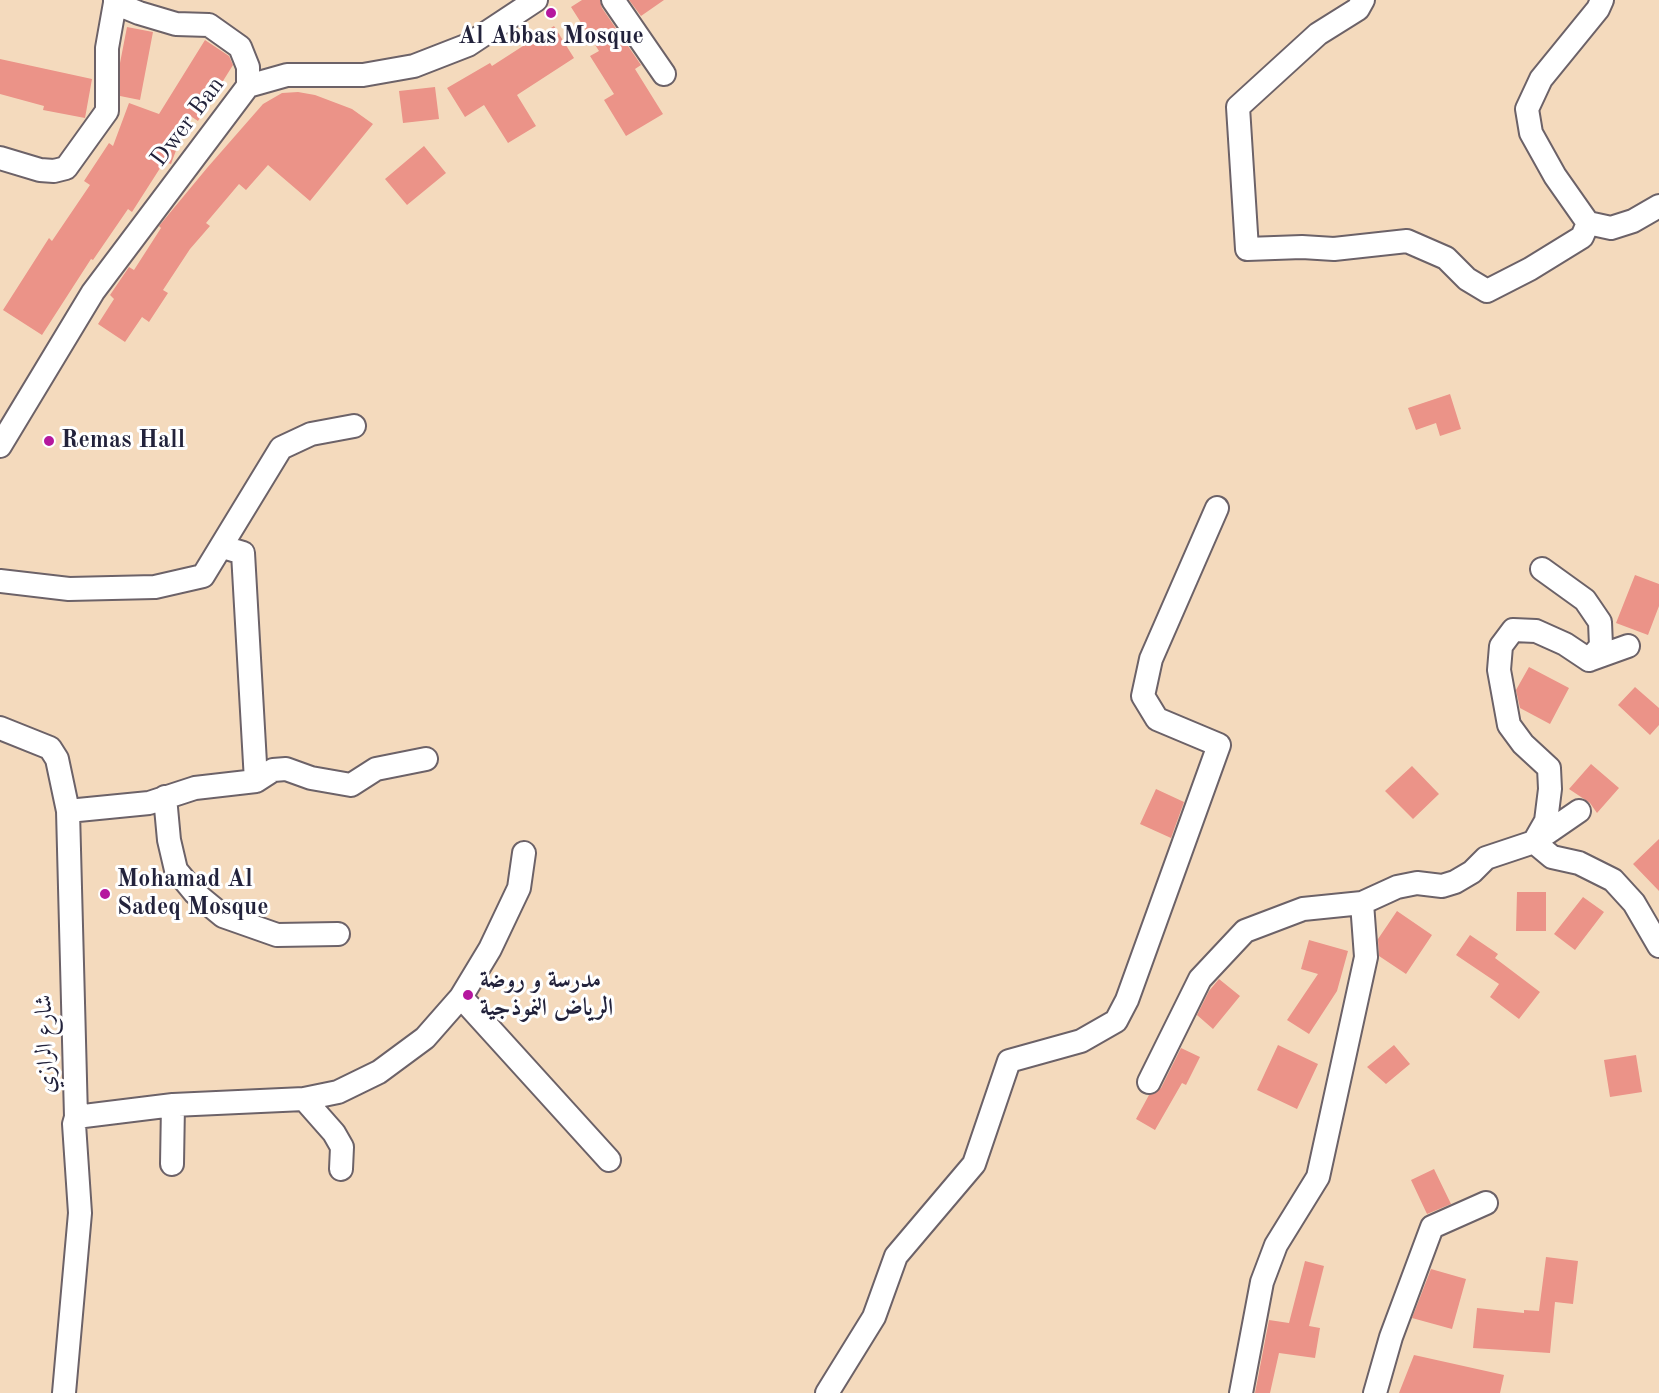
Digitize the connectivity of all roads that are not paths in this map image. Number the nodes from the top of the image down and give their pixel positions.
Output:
1 (536, 0) edge
2 (613, 0) edge
3 (1363, 0) edge
4 (1602, 0) edge
5 (115, 2) edge
6 (664, 74) dead end
7 (248, 86) junction
8 (0, 158) edge
9 (1659, 206) edge
10 (1588, 223) junction
11 (354, 426) dead end
12 (0, 446) edge
13 (1216, 508) dead end
14 (223, 547) junction
15 (1542, 568) dead end
16 (0, 581) edge
17 (1628, 646) dead end
18 (1589, 660) junction
19 (0, 728) edge
20 (426, 759) dead end
21 (256, 781) junction
22 (165, 797) junction
23 (68, 811) junction
24 (1579, 811) dead end
25 (1534, 842) junction
26 (524, 854) dead end
27 (1362, 903) junction
28 (338, 934) dead end
29 (1659, 946) edge
30 (461, 997) junction
31 (1149, 1082) dead end
32 (304, 1099) junction
33 (173, 1105) junction
34 (76, 1117) junction
35 (609, 1160) dead end
36 (172, 1164) dead end
37 (341, 1169) dead end
38 (1486, 1203) dead end
39 (64, 1393) edge
40 (827, 1393) edge
41 (1241, 1393) edge
42 (1375, 1393) edge

1 - 7 street, Dwer Ban
2 - 6 street
3 - 10 street
4 - 10 street
5 - 7 street
5 - 8 street
7 - 12 street, Dwer Ban
9 - 10 street
11 - 14 street
13 - 40 street
14 - 16 street
14 - 21 street
15 - 18 street
17 - 18 street
18 - 25 street
19 - 23 street, شارع الرازي
20 - 21 street
21 - 22 street
22 - 23 street
22 - 28 street
23 - 34 street, شارع الرازي
24 - 25 street
25 - 27 street
25 - 29 street
26 - 30 street
27 - 31 street
27 - 41 street
30 - 32 street
30 - 35 street
32 - 33 street
32 - 37 street
33 - 34 street
33 - 36 street
34 - 39 street, شارع الرازي
38 - 42 street

